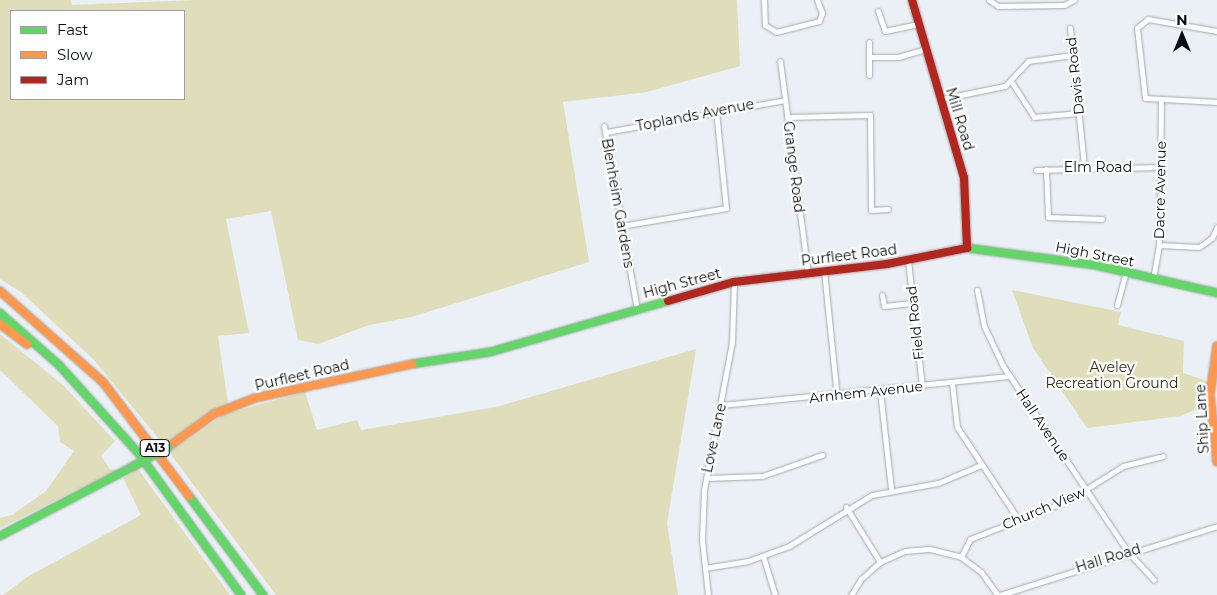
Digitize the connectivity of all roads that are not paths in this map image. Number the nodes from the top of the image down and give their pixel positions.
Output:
1 (764, 0) edge
2 (817, 0) edge
3 (913, 0) edge
4 (988, 0) edge
5 (1074, 0) edge
6 (1029, 2) edge
7 (878, 11) dead end
8 (919, 24) junction
9 (1070, 28) dead end
10 (1217, 31) edge
11 (869, 42) dead end
12 (926, 50) junction
13 (1073, 55) junction
14 (869, 57) junction
15 (780, 61) dead end
16 (869, 75) dead end
17 (1011, 81) junction
18 (941, 99) junction
19 (785, 100) junction
20 (1161, 101) junction
21 (1217, 102) edge
22 (716, 111) junction
23 (1079, 113) junction
24 (788, 117) junction
25 (605, 129) joint
26 (1084, 166) junction
27 (1160, 167) junction
28 (1046, 169) junction
29 (1036, 170) dead end
30 (888, 209) dead end
31 (1102, 219) dead end
32 (621, 226) junction
33 (1217, 227) edge
34 (1159, 245) junction
35 (967, 248) junction
36 (908, 260) junction
37 (824, 271) junction
38 (1126, 272) junction
39 (808, 273) junction
40 (1154, 279) junction
41 (734, 282) junction
42 (977, 290) dead end
43 (0, 291) edge
44 (1217, 293) edge
45 (882, 295) dead end
46 (912, 303) junction
47 (1117, 305) dead end
48 (637, 308) junction
49 (0, 313) edge
50 (0, 324) edge
51 (1217, 346) edge
52 (59, 364) junction
53 (1009, 376) junction
54 (952, 383) junction
55 (922, 386) junction
56 (880, 391) junction
57 (836, 396) junction
58 (722, 405) junction
59 (822, 455) dead end
60 (1163, 456) dead end
61 (1217, 462) edge
62 (981, 465) junction
63 (706, 478) junction
64 (891, 489) junction
65 (1087, 491) junction
66 (846, 507) junction
67 (1018, 519) junction
68 (1217, 526) edge
69 (0, 536) edge
70 (1128, 552) junction
71 (763, 556) junction
72 (961, 557) junction
73 (880, 562) junction
74 (704, 568) junction
75 (1154, 580) dead end
76 (241, 595) edge
77 (263, 595) edge
78 (708, 595) edge
79 (774, 595) edge
80 (851, 595) edge
81 (999, 595) edge

1 - 2 street
3 - 8 main road, Mill Road
4 - 6 street
5 - 6 street
7 - 8 street
8 - 12 main road, Mill Road
9 - 13 street, Davis Road
10 - 20 street
11 - 14 street
12 - 14 street
12 - 18 main road, Mill Road
13 - 17 street
13 - 23 street, Davis Road
14 - 16 street
15 - 19 street, Grange Road
17 - 18 street
17 - 23 street
18 - 35 main road, Mill Road
19 - 22 street, Toplands Avenue
19 - 24 street, Grange Road
20 - 21 street
20 - 27 street, Dacre Avenue
22 - 25 street, Toplands Avenue
22 - 32 street
23 - 26 street, Davis Road
24 - 30 street
24 - 39 street, Grange Road
25 - 32 street, Blenheim Gardens
26 - 27 street, Elm Road
26 - 28 street, Elm Road
27 - 34 street, Dacre Avenue
28 - 29 street, Elm Road
28 - 31 street
32 - 48 street, Blenheim Gardens
33 - 34 street
34 - 40 street, Dacre Avenue
35 - 36 main road, Purfleet Road
35 - 38 main road, High Street
36 - 37 main road, Purfleet Road
36 - 46 street, Field Road
37 - 39 main road, Purfleet Road
37 - 57 street
38 - 40 main road, High Street
38 - 47 street
39 - 41 main road, Purfleet Road
40 - 44 main road, High Street
41 - 48 main road, High Street
41 - 58 street, Love Lane
42 - 53 street, Hall Avenue
43 - 77 main road, A13
45 - 46 street
46 - 55 street, Field Road
48 - 69 main road, Purfleet Road, bridge
49 - 52 main road, A13
50 - 52 main road
51 - 61 main road, Ship Lane
52 - 76 main road, A13
53 - 54 street, Arnhem Avenue
53 - 65 street, Hall Avenue
54 - 55 street, Arnhem Avenue
54 - 62 street
55 - 56 street, Arnhem Avenue
56 - 57 street, Arnhem Avenue
56 - 64 street
57 - 58 street, Arnhem Avenue
58 - 63 street, Love Lane
59 - 63 street
60 - 65 street, Church View
62 - 64 street
62 - 67 street
63 - 74 street, Love Lane
64 - 66 street
65 - 67 street, Church View
65 - 70 street, Hall Avenue
66 - 71 street
66 - 73 street
67 - 72 street, Church View
68 - 70 street, Hall Road
70 - 75 street, Hall Avenue
70 - 81 street, Hall Road
71 - 74 street
71 - 79 street
72 - 73 street
72 - 81 street
73 - 80 street
74 - 78 street, Love Lane

